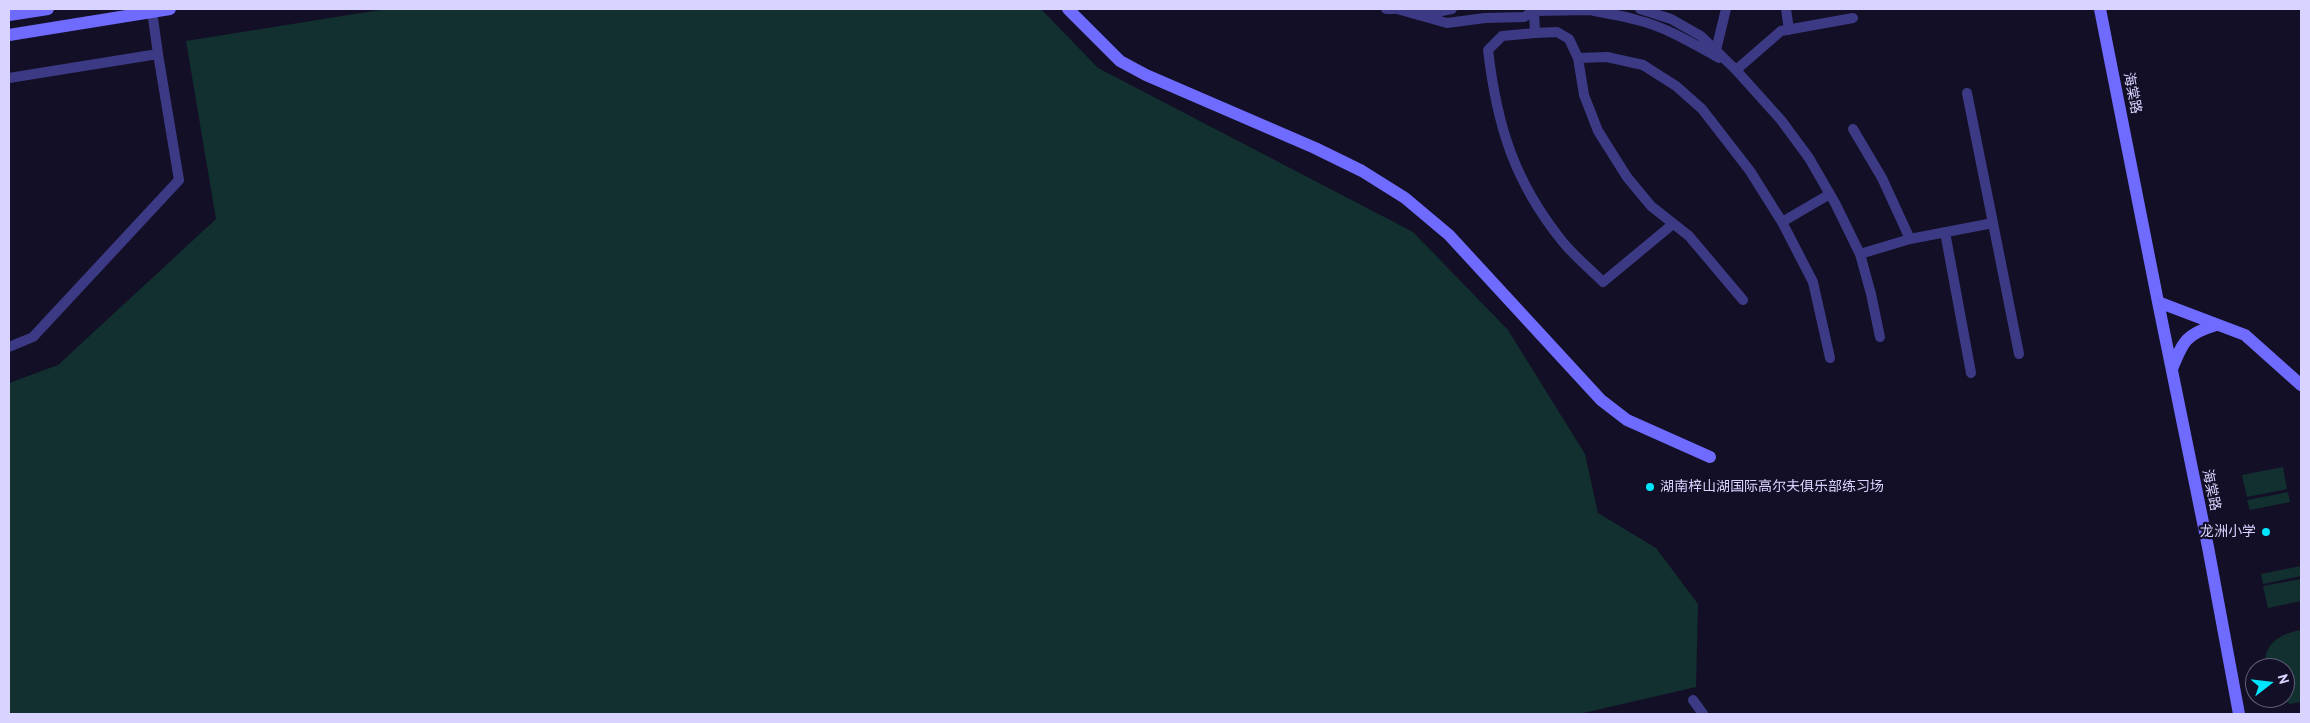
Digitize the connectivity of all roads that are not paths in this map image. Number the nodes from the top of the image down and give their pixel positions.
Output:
1 (48, 9) edge
2 (170, 9) edge
3 (1068, 9) edge
4 (1386, 9) edge
5 (1395, 9) edge
6 (1418, 9) edge
7 (1452, 9) edge
8 (1585, 9) edge
9 (1640, 9) edge
10 (1726, 9) edge
11 (1786, 9) edge
12 (2100, 9) edge
13 (1532, 10) edge
14 (152, 11) junction
15 (9, 15) edge
16 (1853, 18) dead end
17 (1789, 30) junction
18 (1535, 33) junction
19 (9, 35) edge
20 (1716, 50) junction
21 (158, 54) junction
22 (1578, 58) junction
23 (1732, 66) junction
24 (9, 78) edge
25 (1968, 93) dead end
26 (1853, 129) dead end
27 (1830, 194) junction
28 (1782, 222) junction
29 (1993, 223) junction
30 (1673, 224) junction
31 (1945, 232) junction
32 (1910, 239) junction
33 (1860, 254) junction
34 (1742, 300) dead end
35 (2158, 302) junction
36 (2216, 325) junction
37 (1880, 337) dead end
38 (9, 347) edge
39 (2019, 354) dead end
40 (1830, 358) dead end
41 (2172, 370) junction
42 (1971, 373) dead end
43 (2301, 385) edge
44 (1710, 457) dead end
45 (1693, 700) dead end
46 (1703, 714) edge
47 (2239, 714) edge

1 - 15 street
2 - 14 street
3 - 44 street
4 - 5 street
5 - 13 street
6 - 7 street
8 - 13 street
8 - 23 street
9 - 20 street
10 - 20 street
11 - 17 street
12 - 35 street, 海棠路
13 - 18 street
14 - 19 street
14 - 21 street
16 - 17 street
17 - 23 street
18 - 22 street
18 - 30 street
20 - 23 street
21 - 24 street
21 - 38 street
22 - 28 street
22 - 30 street
23 - 27 street
25 - 29 street
26 - 32 street
27 - 28 street
27 - 33 street
28 - 40 street
29 - 31 street
29 - 39 street
30 - 34 street
31 - 32 street
31 - 42 street
32 - 33 street
33 - 37 street
35 - 36 street
35 - 41 street, 海棠路
36 - 41 street
36 - 43 street
41 - 47 street, 海棠路
45 - 46 street

